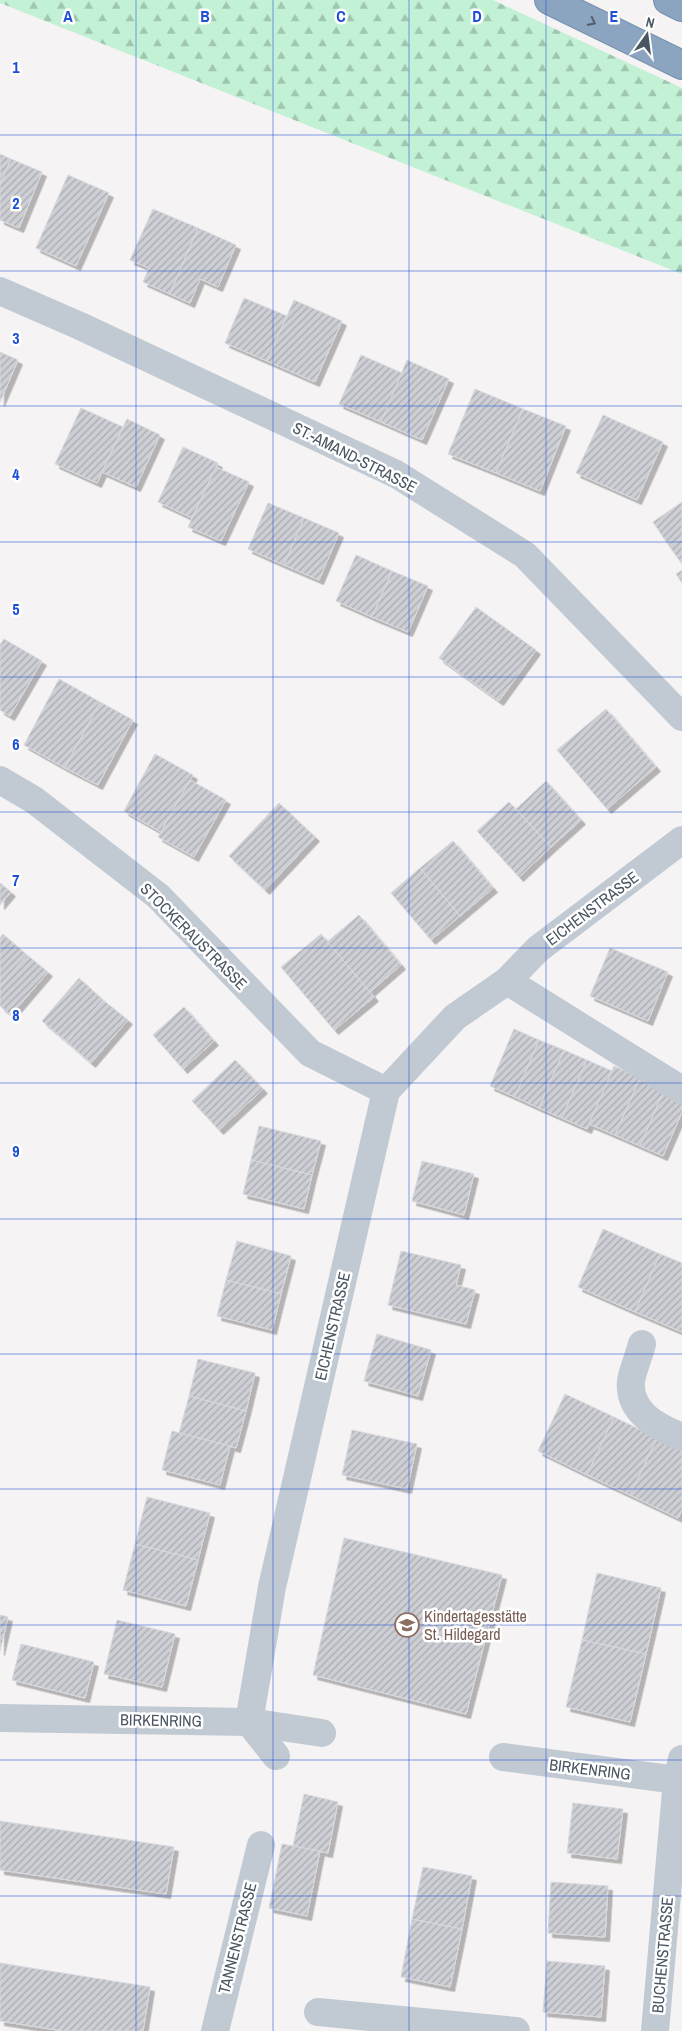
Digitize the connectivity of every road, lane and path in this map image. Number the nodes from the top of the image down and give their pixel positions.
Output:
1 (549, 0) edge
2 (668, 0) edge
3 (682, 7) edge
4 (682, 65) edge
5 (0, 291) edge
6 (682, 717) edge
7 (0, 780) edge
8 (682, 840) edge
9 (507, 980) junction
10 (682, 1090) edge
11 (386, 1091) junction
12 (642, 1344) dead end
13 (682, 1437) edge
14 (0, 1718) edge
15 (248, 1722) junction
16 (322, 1733) dead end
17 (276, 1756) dead end
18 (503, 1757) dead end
19 (680, 1770) edge
20 (261, 1845) dead end
21 (674, 1902) edge
22 (318, 2012) dead end
23 (215, 2031) edge
24 (516, 2031) edge
25 (655, 2031) edge

1 -> 4 highway
2 - 3 highway
5 - 6 street, ST.-AMAND-STRASSE
7 - 11 street, STOCKERAUSTRASSE
8 - 9 street, EICHENSTRASSE
9 - 10 street
9 - 11 street, EICHENSTRASSE
11 - 15 street, EICHENSTRASSE
12 - 13 street
14 - 15 street, BIRKENRING
15 - 16 street, BIRKENRING
15 - 17 street
18 - 19 street, BIRKENRING
19 - 21 street, BUCHENSTRASSE
20 - 23 street, TANNENSTRASSE
21 - 25 street, BUCHENSTRASSE
22 - 24 street

